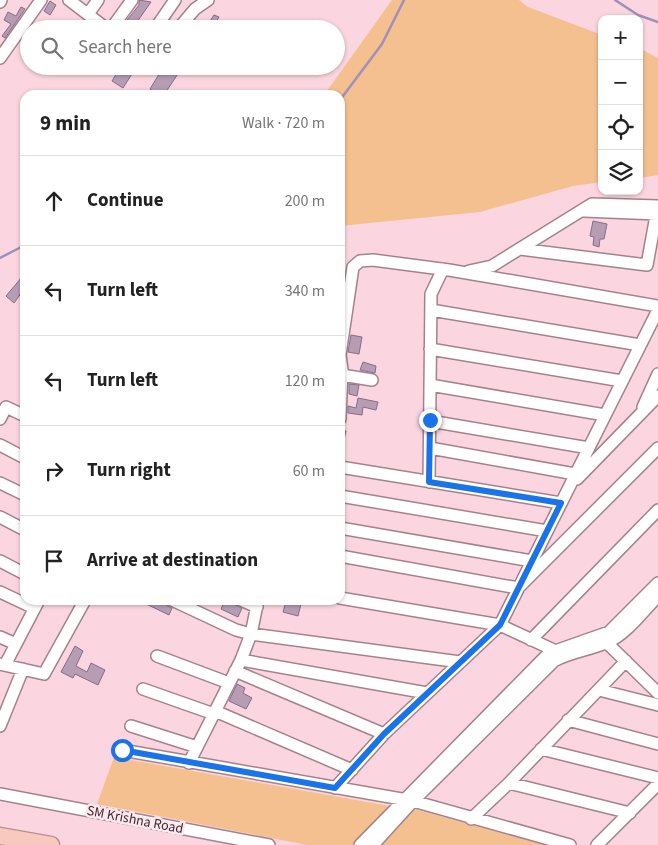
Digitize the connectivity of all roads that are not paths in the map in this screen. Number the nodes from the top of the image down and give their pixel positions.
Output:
1 (41, 0) edge
2 (69, 0) edge
3 (98, 0) edge
4 (132, 0) edge
5 (175, 0) edge
6 (208, 0) edge
7 (88, 14) junction
8 (27, 20) edge
9 (96, 20) edge
10 (118, 20) edge
11 (161, 20) edge
12 (186, 20) edge
13 (20, 30) edge
14 (0, 58) edge
15 (658, 206) edge
16 (584, 211) junction
17 (657, 218) edge
18 (520, 249) junction
19 (443, 269) junction
20 (464, 272) junction
21 (658, 306) edge
22 (431, 310) junction
23 (658, 310) edge
24 (345, 311) edge
25 (655, 325) edge
26 (640, 345) junction
27 (430, 349) junction
28 (658, 374) edge
29 (345, 376) edge
30 (372, 380) dead end
31 (622, 381) junction
32 (430, 386) junction
33 (658, 396) edge
34 (20, 414) edge
35 (605, 415) junction
36 (639, 415) junction
37 (0, 418) edge
38 (430, 420) junction
39 (0, 445) edge
40 (430, 448) junction
41 (589, 448) junction
42 (658, 448) edge
43 (20, 455) edge
44 (345, 468) edge
45 (575, 474) junction
46 (429, 482) junction
47 (0, 483) edge
48 (569, 487) junction
49 (20, 493) edge
50 (345, 497) edge
51 (561, 503) junction
52 (658, 510) edge
53 (0, 517) edge
54 (20, 527) edge
55 (345, 529) edge
56 (547, 531) junction
57 (345, 557) edge
58 (0, 561) edge
59 (532, 561) junction
60 (20, 571) edge
61 (658, 583) edge
62 (518, 588) junction
63 (0, 592) edge
64 (658, 596) edge
65 (20, 599) edge
66 (345, 599) edge
67 (36, 605) edge
68 (81, 605) edge
69 (183, 605) edge
70 (257, 605) edge
71 (500, 625) junction
72 (251, 634) junction
73 (0, 636) edge
74 (531, 640) junction
75 (607, 643) junction
76 (16, 644) junction
77 (560, 653) junction
78 (157, 656) dead end
79 (241, 660) junction
80 (626, 661) junction
81 (460, 662) junction
82 (2, 665) edge
83 (23, 669) junction
84 (235, 671) junction
85 (229, 683) junction
86 (143, 689) dead end
87 (599, 690) junction
88 (657, 691) edge
89 (427, 693) junction
90 (658, 705) edge
91 (214, 712) junction
92 (568, 720) junction
93 (0, 726) edge
94 (131, 726) dead end
95 (384, 734) junction
96 (658, 744) edge
97 (197, 747) junction
98 (541, 749) junction
99 (122, 750) dead end
100 (188, 763) junction
101 (352, 770) junction
102 (658, 778) edge
103 (509, 783) junction
104 (658, 784) edge
105 (335, 788) junction
106 (0, 794) edge
107 (409, 801) junction
108 (630, 813) junction
109 (470, 819) junction
110 (0, 836) edge
111 (51, 845) edge
112 (269, 845) edge
113 (360, 845) edge
114 (373, 845) edge
115 (570, 845) edge
116 (597, 845) edge

1 - 8 street
2 - 7 street
3 - 7 street
4 - 10 street
5 - 11 street
6 - 12 street
7 - 9 street
13 - 14 street
15 - 16 street
16 - 17 street
16 - 18 street
17 - 18 street
18 - 20 street
19 - 20 street
19 - 22 street
19 - 24 street
20 - 21 street
22 - 26 street
22 - 27 street
23 - 25 street
25 - 26 street
26 - 31 street
27 - 31 street
27 - 32 street
28 - 36 street
29 - 30 street
31 - 35 street
32 - 35 street
32 - 38 street
33 - 36 street
34 - 37 street
35 - 41 street
36 - 48 street
38 - 40 street
38 - 41 street
39 - 43 street
40 - 45 street
40 - 46 street
41 - 45 street
42 - 62 street
44 - 46 street
45 - 48 street
46 - 51 street
47 - 49 street
48 - 51 street
50 - 56 street
51 - 56 street
52 - 74 street
53 - 54 street
55 - 59 street
56 - 59 street
57 - 62 street
58 - 60 street
59 - 62 street
61 - 77 street
62 - 71 street
63 - 65 street
64 - 75 street
66 - 71 street
67 - 76 street
68 - 83 street
69 - 72 street
70 - 72 street
71 - 74 street
71 - 81 street
72 - 79 street
72 - 81 street
73 - 76 street
74 - 77 street
75 - 77 street
75 - 80 street
76 - 82 street
77 - 107 street
78 - 85 street
79 - 84 street
79 - 89 street
80 - 87 street
80 - 88 street
81 - 89 street
82 - 83 street
83 - 93 street
84 - 85 street
84 - 95 street
85 - 91 street
86 - 91 street
87 - 90 street
87 - 92 street
89 - 95 street
91 - 97 street
91 - 101 street
92 - 96 street
92 - 98 street
94 - 97 street
95 - 101 street
97 - 100 street
98 - 102 street
98 - 103 street
99 - 100 street
100 - 105 street
101 - 105 street
103 - 108 street
103 - 109 street
104 - 108 street
105 - 107 street
106 - 112 street, SM Krishna Road
107 - 109 street
107 - 113 street
107 - 114 street
108 - 116 street
109 - 115 street
110 - 111 highway

